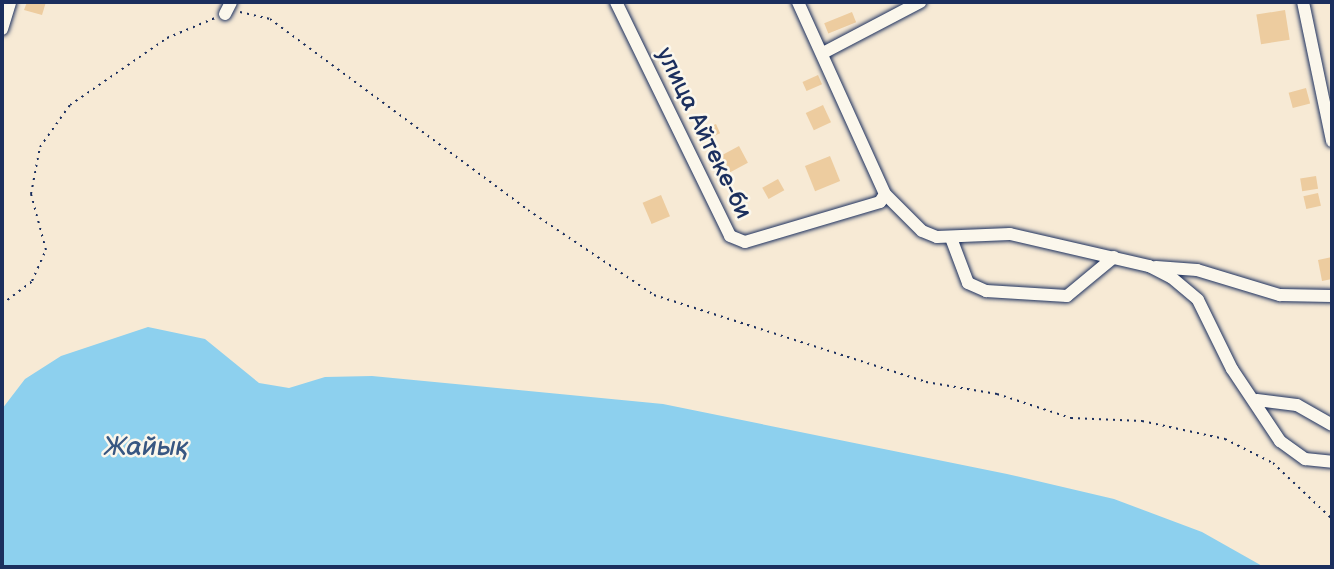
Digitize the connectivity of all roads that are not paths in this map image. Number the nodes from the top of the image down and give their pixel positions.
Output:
1 (10, 2) edge
2 (231, 2) edge
3 (616, 2) edge
4 (798, 2) edge
5 (920, 2) edge
6 (1303, 2) edge
7 (225, 14) road end
8 (2, 29) edge
9 (823, 53) junction
10 (1332, 141) edge
11 (885, 188) junction
12 (951, 238) junction
13 (1114, 257) junction
14 (1149, 266) junction
15 (1332, 296) edge
16 (1257, 400) junction
17 (1332, 425) edge
18 (1332, 462) edge

1 - 8 street
2 - 7 street
3 - 11 street, улица Айтеке-би
4 - 9 street
5 - 9 street
6 - 10 street
9 - 11 street
11 - 12 street
12 - 13 street
12 - 13 street
13 - 14 street
14 - 15 street
14 - 16 street
16 - 17 street
16 - 18 street

